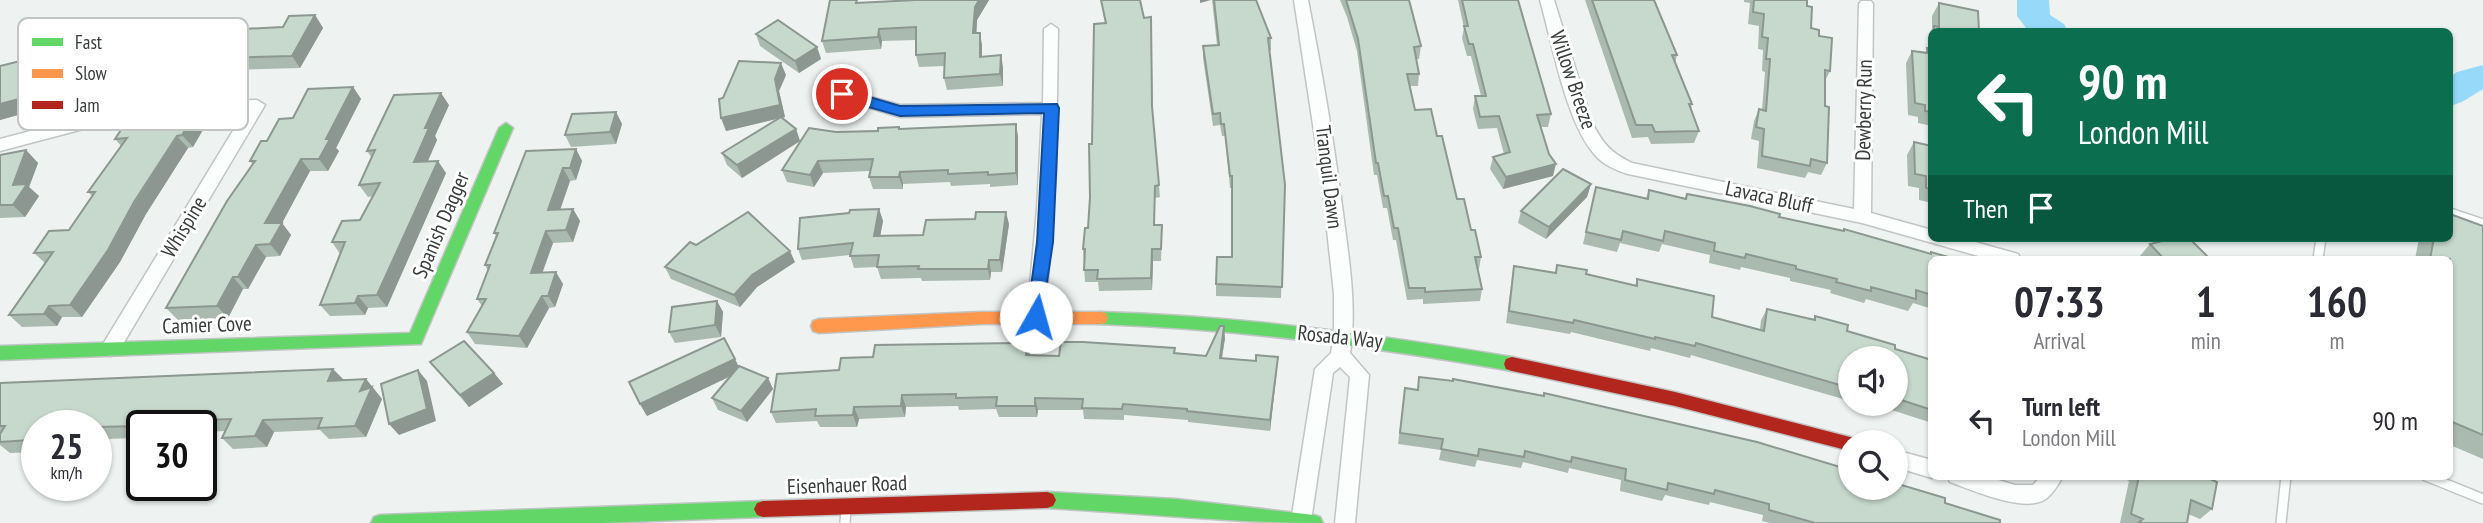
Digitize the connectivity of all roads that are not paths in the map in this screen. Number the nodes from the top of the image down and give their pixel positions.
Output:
1 (1301, 0) edge
2 (1547, 0) edge
3 (1866, 4) dead end
4 (1051, 29) dead end
5 (842, 94) dead end
6 (248, 105) edge
7 (1052, 108) junction
8 (248, 120) edge
9 (506, 128) dead end
10 (57, 130) edge
11 (242, 130) edge
12 (0, 145) edge
13 (1606, 157) joint
14 (2453, 214) edge
15 (1862, 217) junction
16 (2483, 224) edge
17 (1928, 235) edge
18 (1952, 242) edge
19 (2001, 256) edge
20 (1036, 317) junction
21 (819, 326) dead end
22 (415, 339) joint
23 (1342, 346) junction
24 (110, 349) junction
25 (0, 353) edge
26 (1838, 440) edge
27 (1908, 462) edge
28 (1928, 468) edge
29 (1969, 480) edge
30 (2050, 480) edge
31 (2286, 480) edge
32 (2436, 480) edge
33 (2483, 499) edge
34 (847, 506) junction
35 (1307, 522) edge
36 (380, 523) edge
37 (845, 523) edge
38 (1345, 523) edge
39 (2281, 523) edge

1 - 23 street, Tranquil Dawn
2 - 13 street, Willow Breeze
3 - 15 street, Dewberry Run
4 - 7 street
5 - 7 street
6 - 8 street, Whispine
7 - 20 street
9 - 22 street, Spanish Dagger
10 - 12 street, Whispine
11 - 24 street, Whispine
13 - 15 street, Lavaca Bluff
14 - 16 lane
15 - 17 street, Lavaca Bluff
18 - 19 street
20 - 21 street, Rosada Way
20 - 23 street, Rosada Way
22 - 24 street, Camier Cove
23 - 26 street, Rosada Way
23 - 35 street
23 - 38 street
24 - 25 street, Camier Cove
27 - 28 street
29 - 30 street
31 - 39 lane
32 - 33 lane
34 - 35 street, Eisenhauer Road
34 - 36 street, Eisenhauer Road
34 - 37 lane

